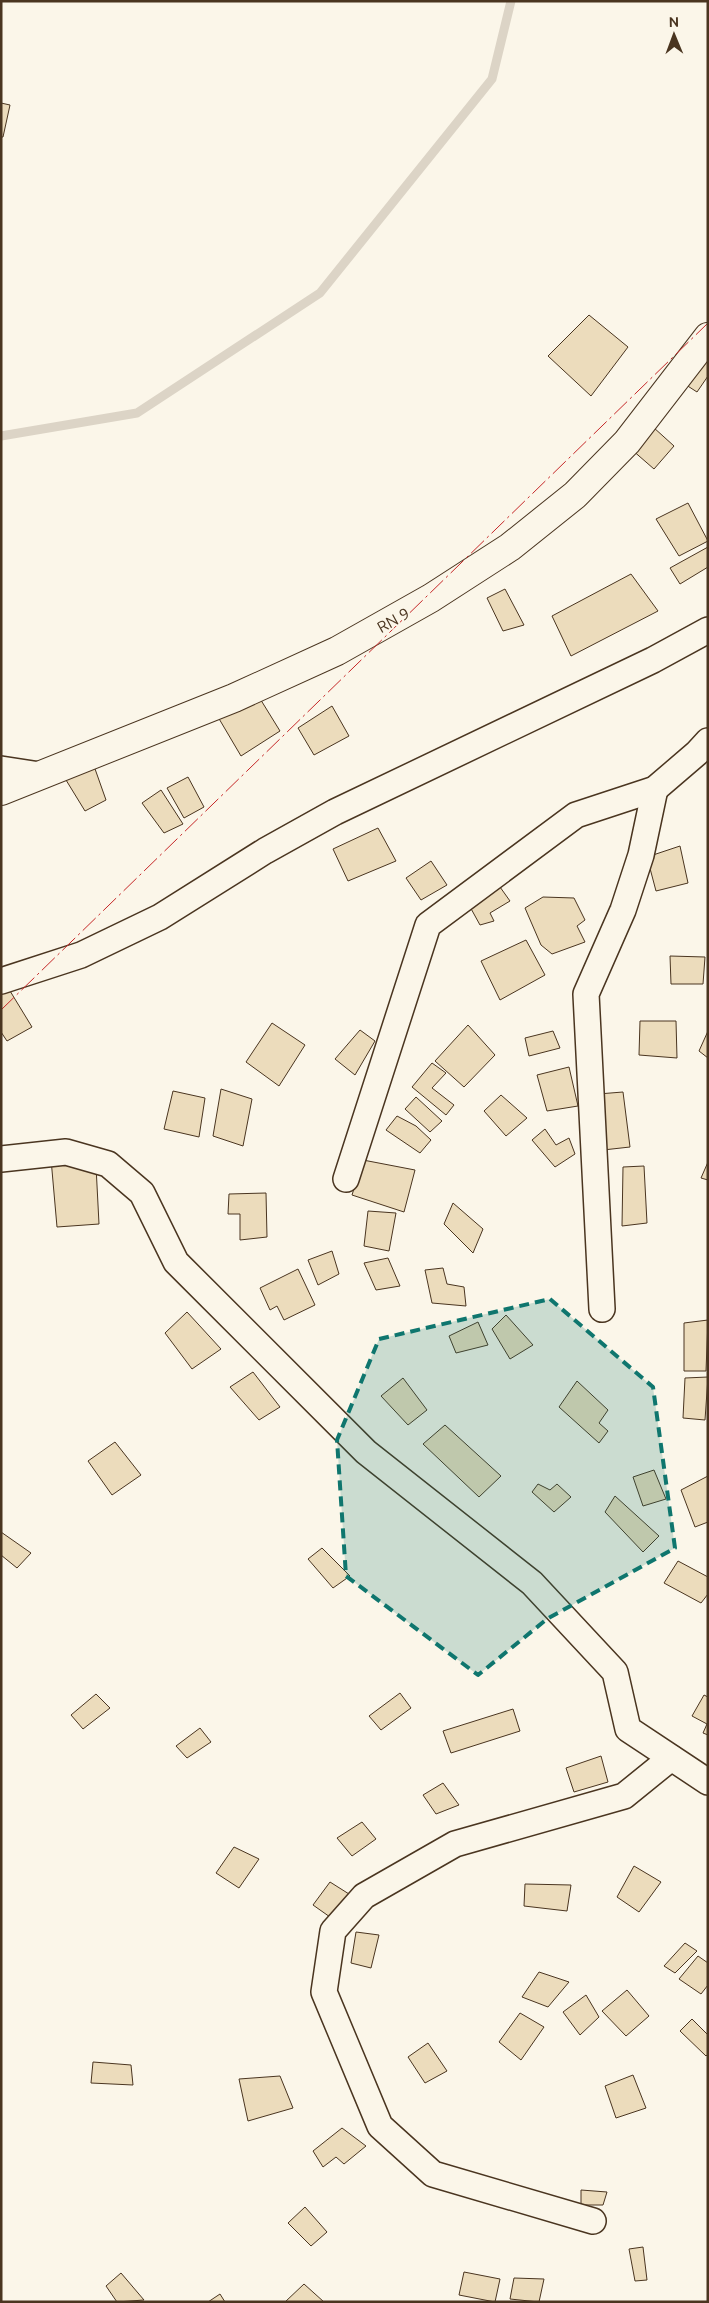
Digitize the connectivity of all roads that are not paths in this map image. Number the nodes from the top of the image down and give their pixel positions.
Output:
1 (708, 337) edge
2 (708, 630) edge
3 (708, 740) edge
4 (1, 769) edge
5 (40, 775) junction
6 (655, 789) junction
7 (1, 791) edge
8 (1, 981) edge
9 (1, 1158) edge
10 (346, 1179) dead end
11 (602, 1308) dead end
12 (671, 1758) junction
13 (708, 1782) edge
14 (593, 2222) dead end

1 - 5 main road, RN 9 / RN 9
2 - 8 street
3 - 6 street
4 - 5 street
5 - 7 main road, RN 9 / RN 9
6 - 10 street
6 - 11 street
9 - 12 street
12 - 13 street
12 - 14 street

